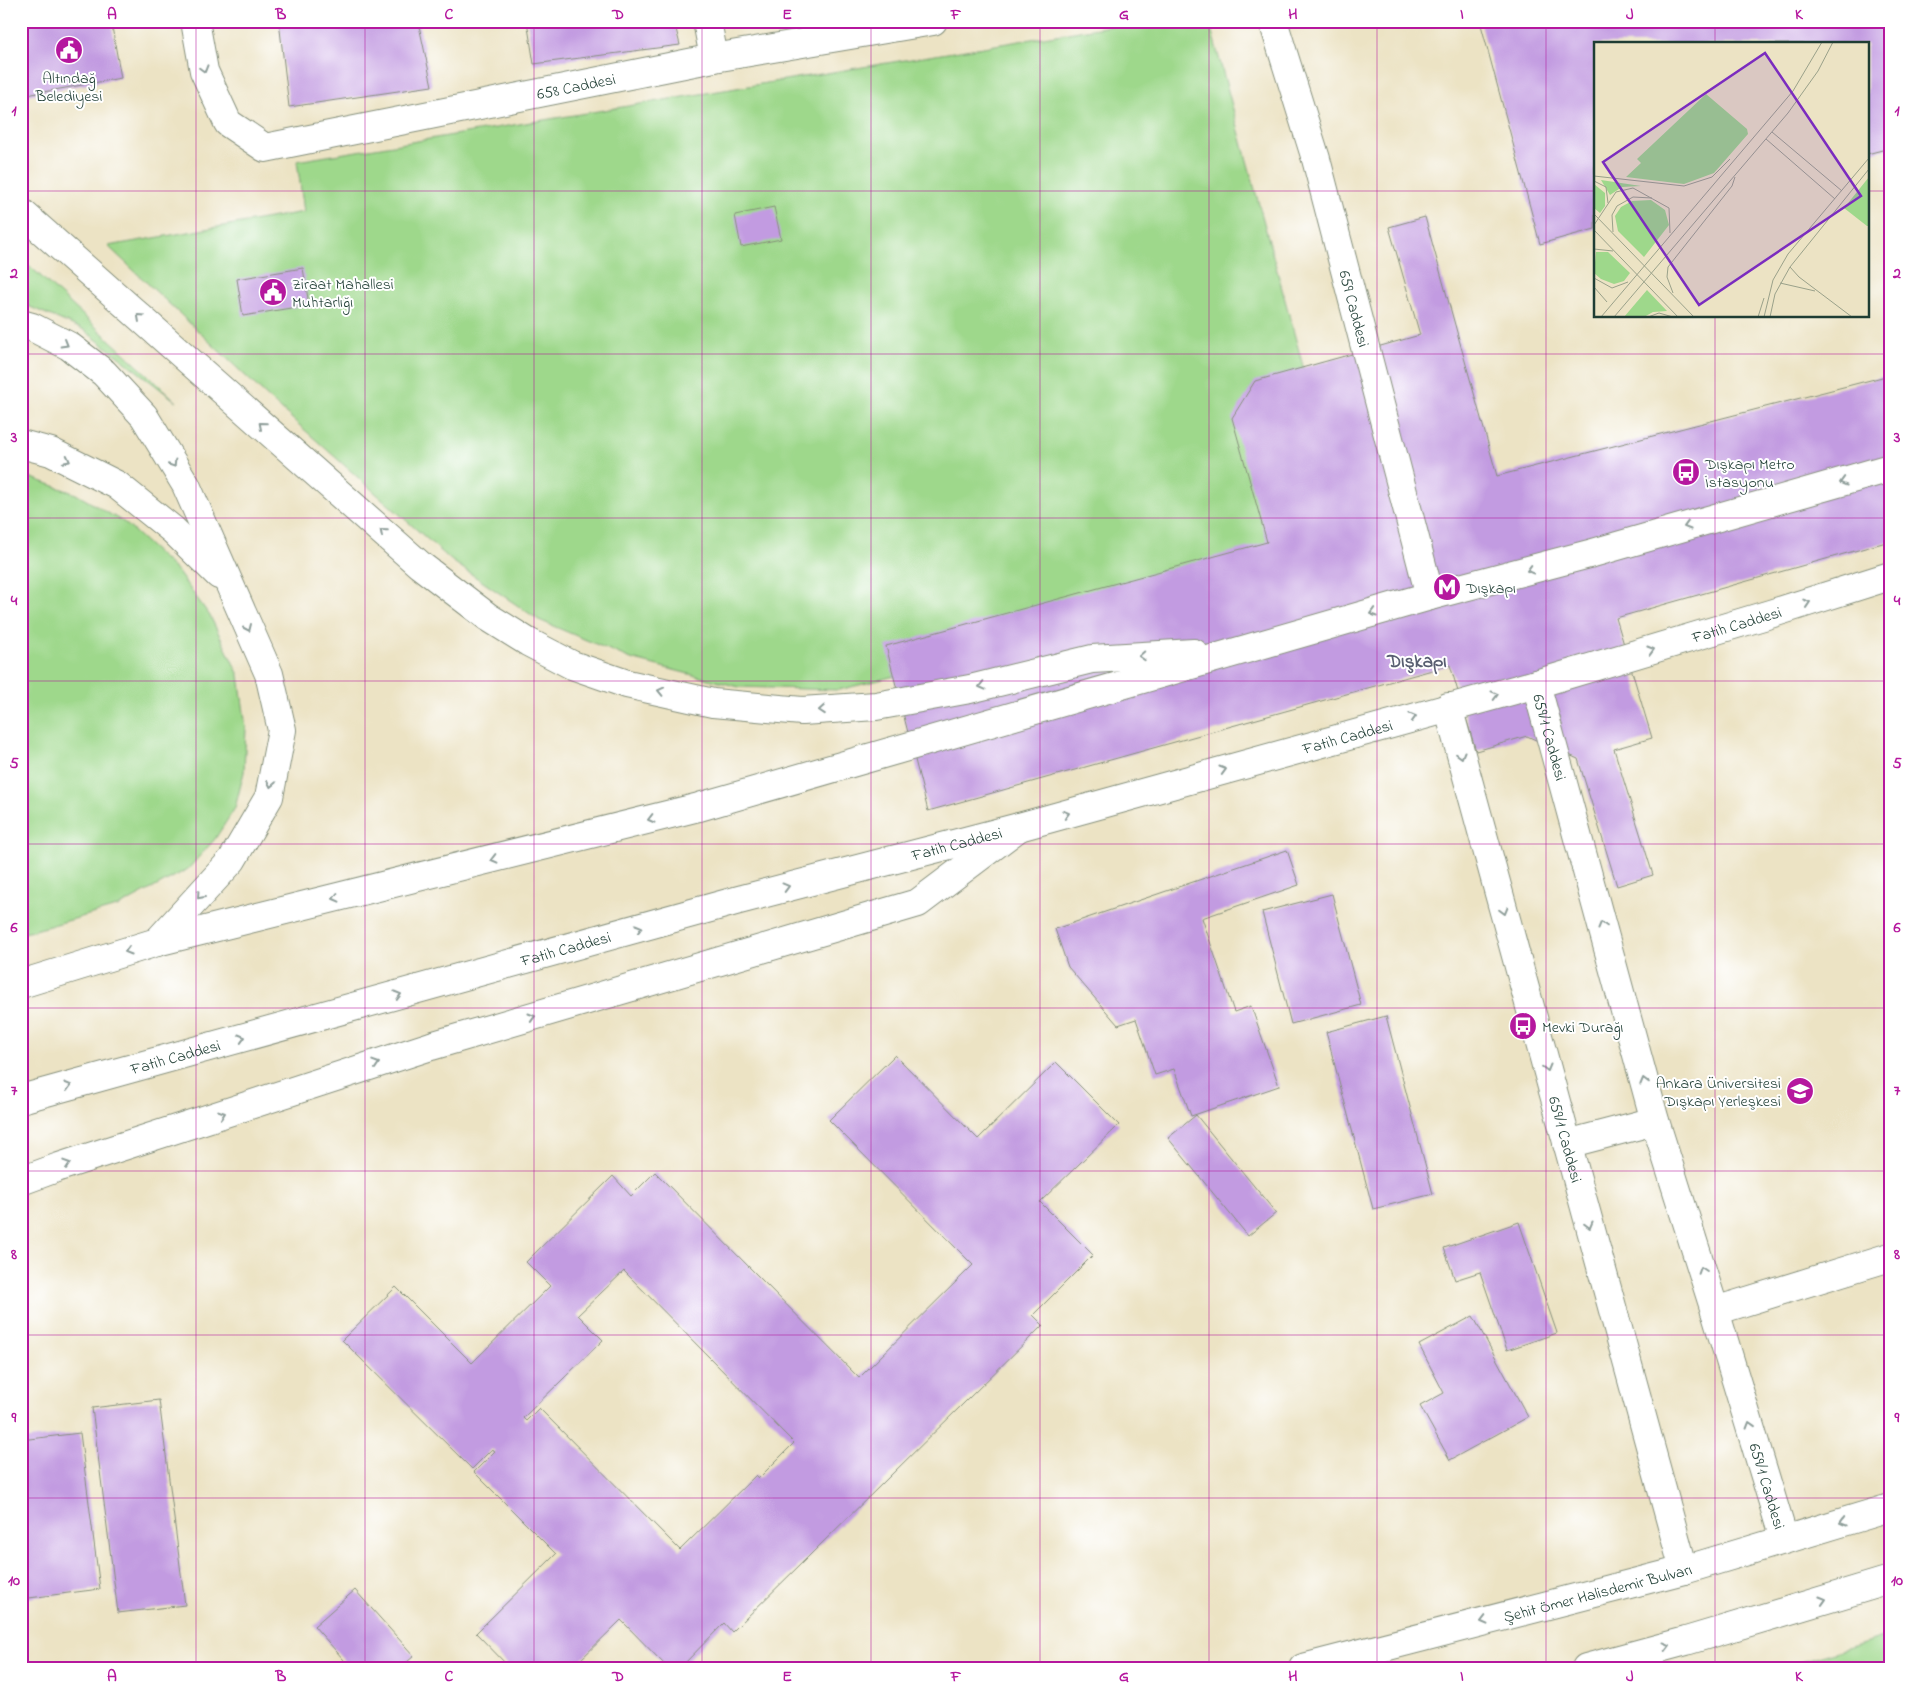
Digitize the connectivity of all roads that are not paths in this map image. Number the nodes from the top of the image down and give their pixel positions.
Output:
1 (195, 21) edge
2 (707, 21) edge
3 (933, 21) edge
4 (1273, 21) edge
5 (714, 58) junction
6 (21, 212) edge
7 (21, 324) edge
8 (21, 444) edge
9 (1890, 468) edge
10 (1890, 576) edge
11 (228, 584) junction
12 (1430, 596) junction
13 (1243, 650) junction
14 (1536, 684) junction
15 (1448, 708) junction
16 (1019, 827) junction
17 (158, 942) junction
18 (21, 984) edge
19 (21, 1099) edge
20 (1655, 1121) junction
21 (1568, 1144) junction
22 (21, 1181) edge
23 (1890, 1257) edge
24 (1715, 1311) junction
25 (1890, 1508) edge
26 (1784, 1539) junction
27 (1684, 1570) junction
28 (1890, 1580) edge
29 (1303, 1668) edge
30 (1586, 1668) edge

1 -> 5 main road, 658 Caddesi
2 - 5 main road
3 - 5 main road, 658 Caddesi
4 - 12 main road, 659 Caddesi
13 -> 6 main road
7 -> 11 main road
8 -> 11 main road
9 -> 12 main road
14 -> 10 main road, Fatih Caddesi
11 -> 17 main road
12 -> 13 main road
13 -> 17 main road
15 -> 14 main road, Fatih Caddesi
20 -> 14 main road, 659/1 Caddesi
16 -> 15 main road, Fatih Caddesi
15 -> 21 main road, 659/1 Caddesi
19 -> 16 main road, Fatih Caddesi
22 -> 16 main road
17 -> 18 main road
20 - 21 main road
24 -> 20 main road, 659/1 Caddesi
21 -> 27 main road, 659/1 Caddesi
23 - 24 main road
26 -> 24 main road, 659/1 Caddesi
25 -> 26 main road, Şehit Ömer Halisdemir Bulvarı
26 - 27 main road, Şehit Ömer Halisdemir Bulvarı
27 -> 29 main road, Şehit Ömer Halisdemir Bulvarı
30 -> 28 main road

